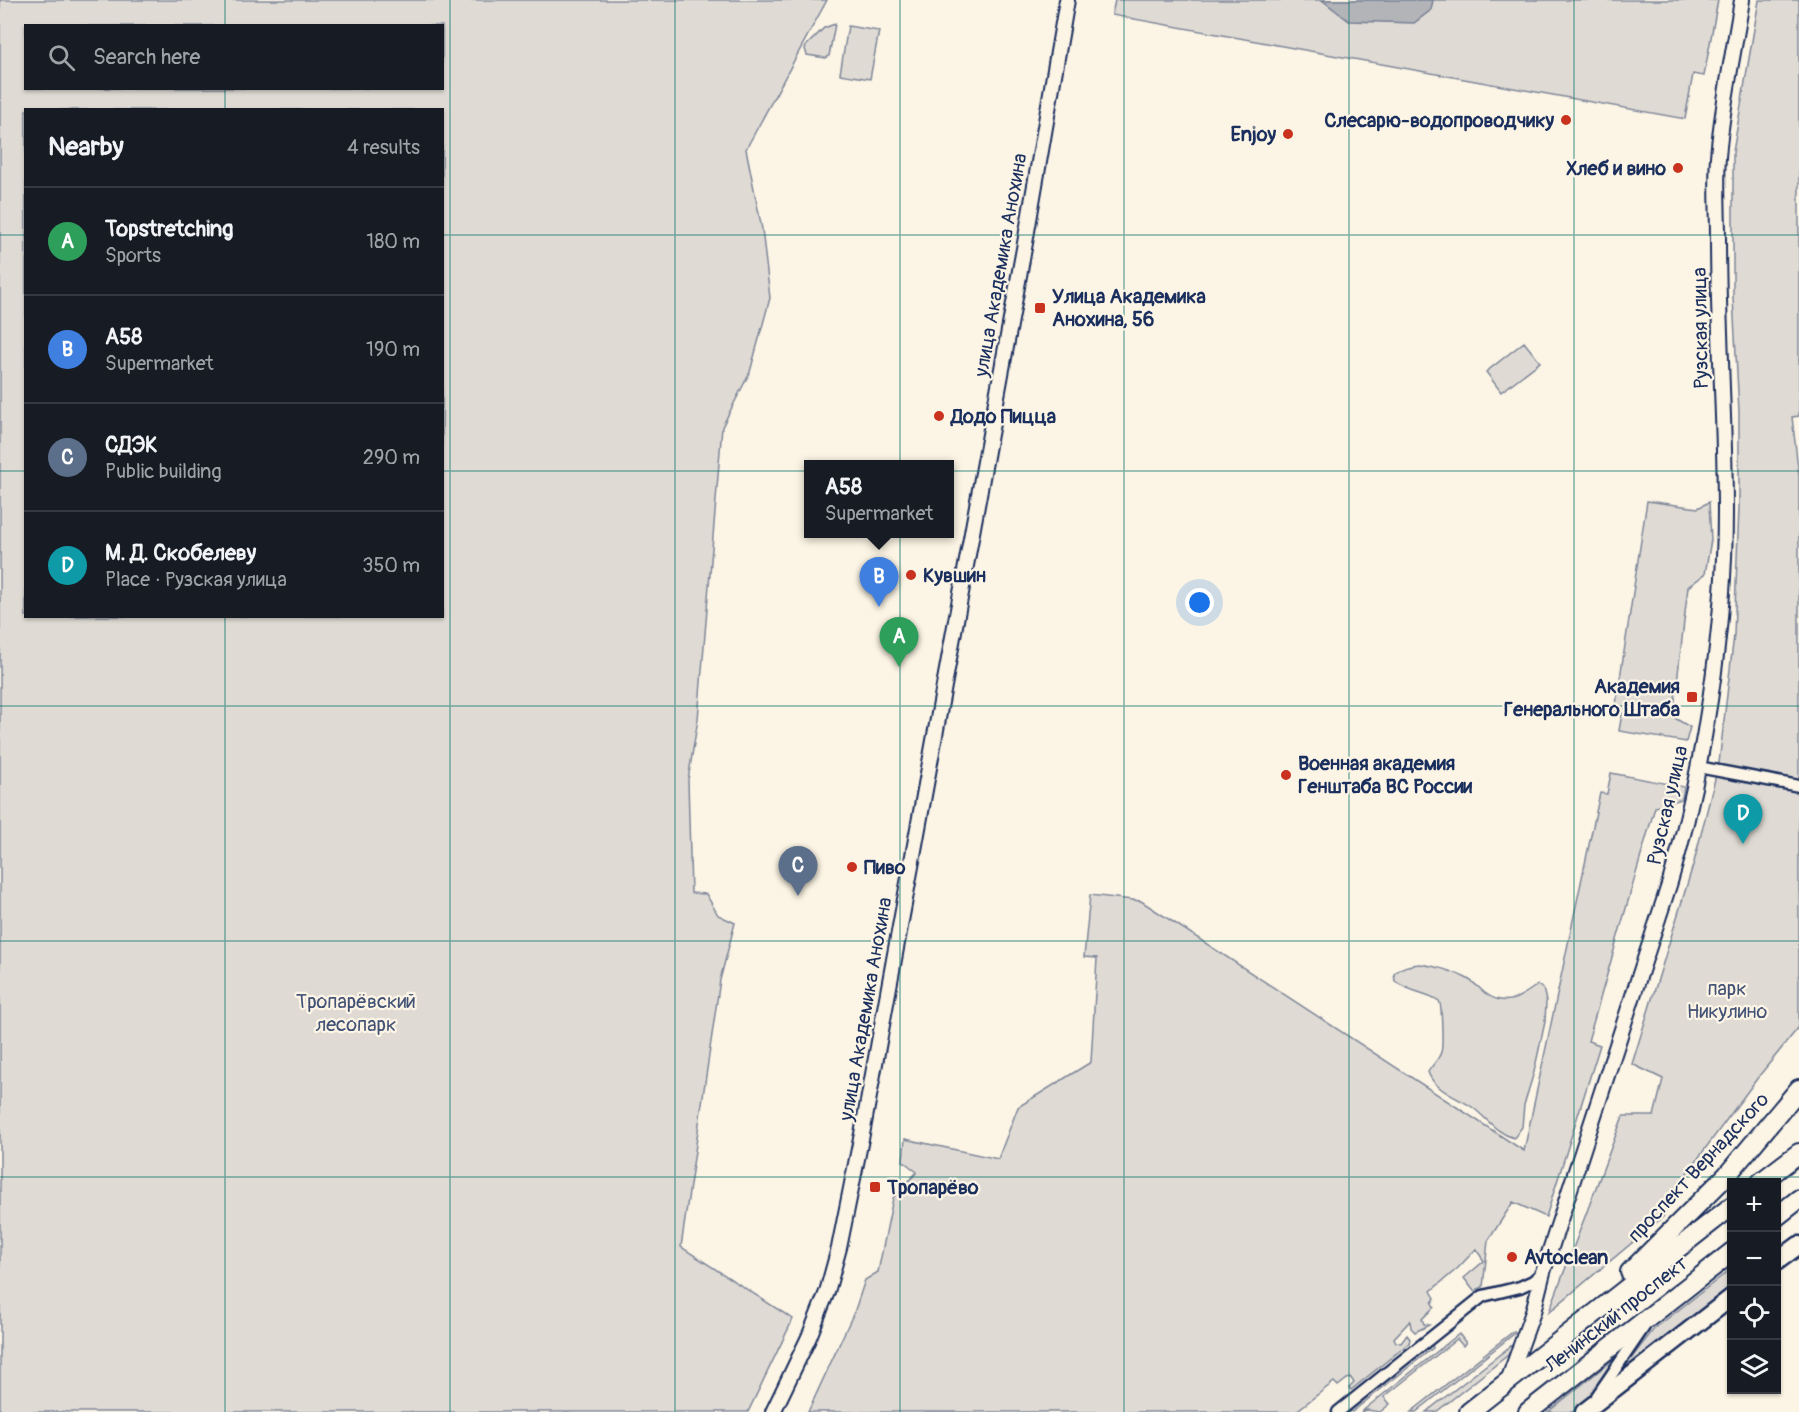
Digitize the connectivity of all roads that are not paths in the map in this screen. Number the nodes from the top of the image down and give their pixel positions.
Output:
1 (1067, 0) edge
2 (1742, 0) edge
3 (1698, 767) junction
4 (1799, 786) edge
5 (1799, 1089) edge
6 (1799, 1153) edge
7 (1766, 1178) edge
8 (1799, 1199) edge
9 (1727, 1209) edge
10 (1781, 1213) edge
11 (1799, 1245) edge
12 (1727, 1255) edge
13 (1781, 1258) edge
14 (1543, 1272) junction
15 (1727, 1300) edge
16 (1654, 1313) junction
17 (1578, 1324) junction
18 (1508, 1381) junction
19 (1586, 1410) edge
20 (773, 1412) edge
21 (1338, 1412) edge
22 (1469, 1412) edge
23 (1528, 1412) edge

1 - 20 street, улица Академика Анохина
2 - 3 street, Рузская улица
3 - 4 street
3 - 14 street, Рузская улица
5 - 17 main road, проспект Вернадского
6 - 7 main road
8 - 10 main road
9 - 17 main road, Ленинский проспект
11 - 13 main road
12 - 16 main road, Ленинский проспект
14 - 18 street, Рузская улица
14 - 21 street
15 - 19 main road
16 - 19 street
16 - 23 main road, Ленинский проспект
17 - 18 main road, Ленинский проспект
18 - 22 main road, Ленинский проспект

